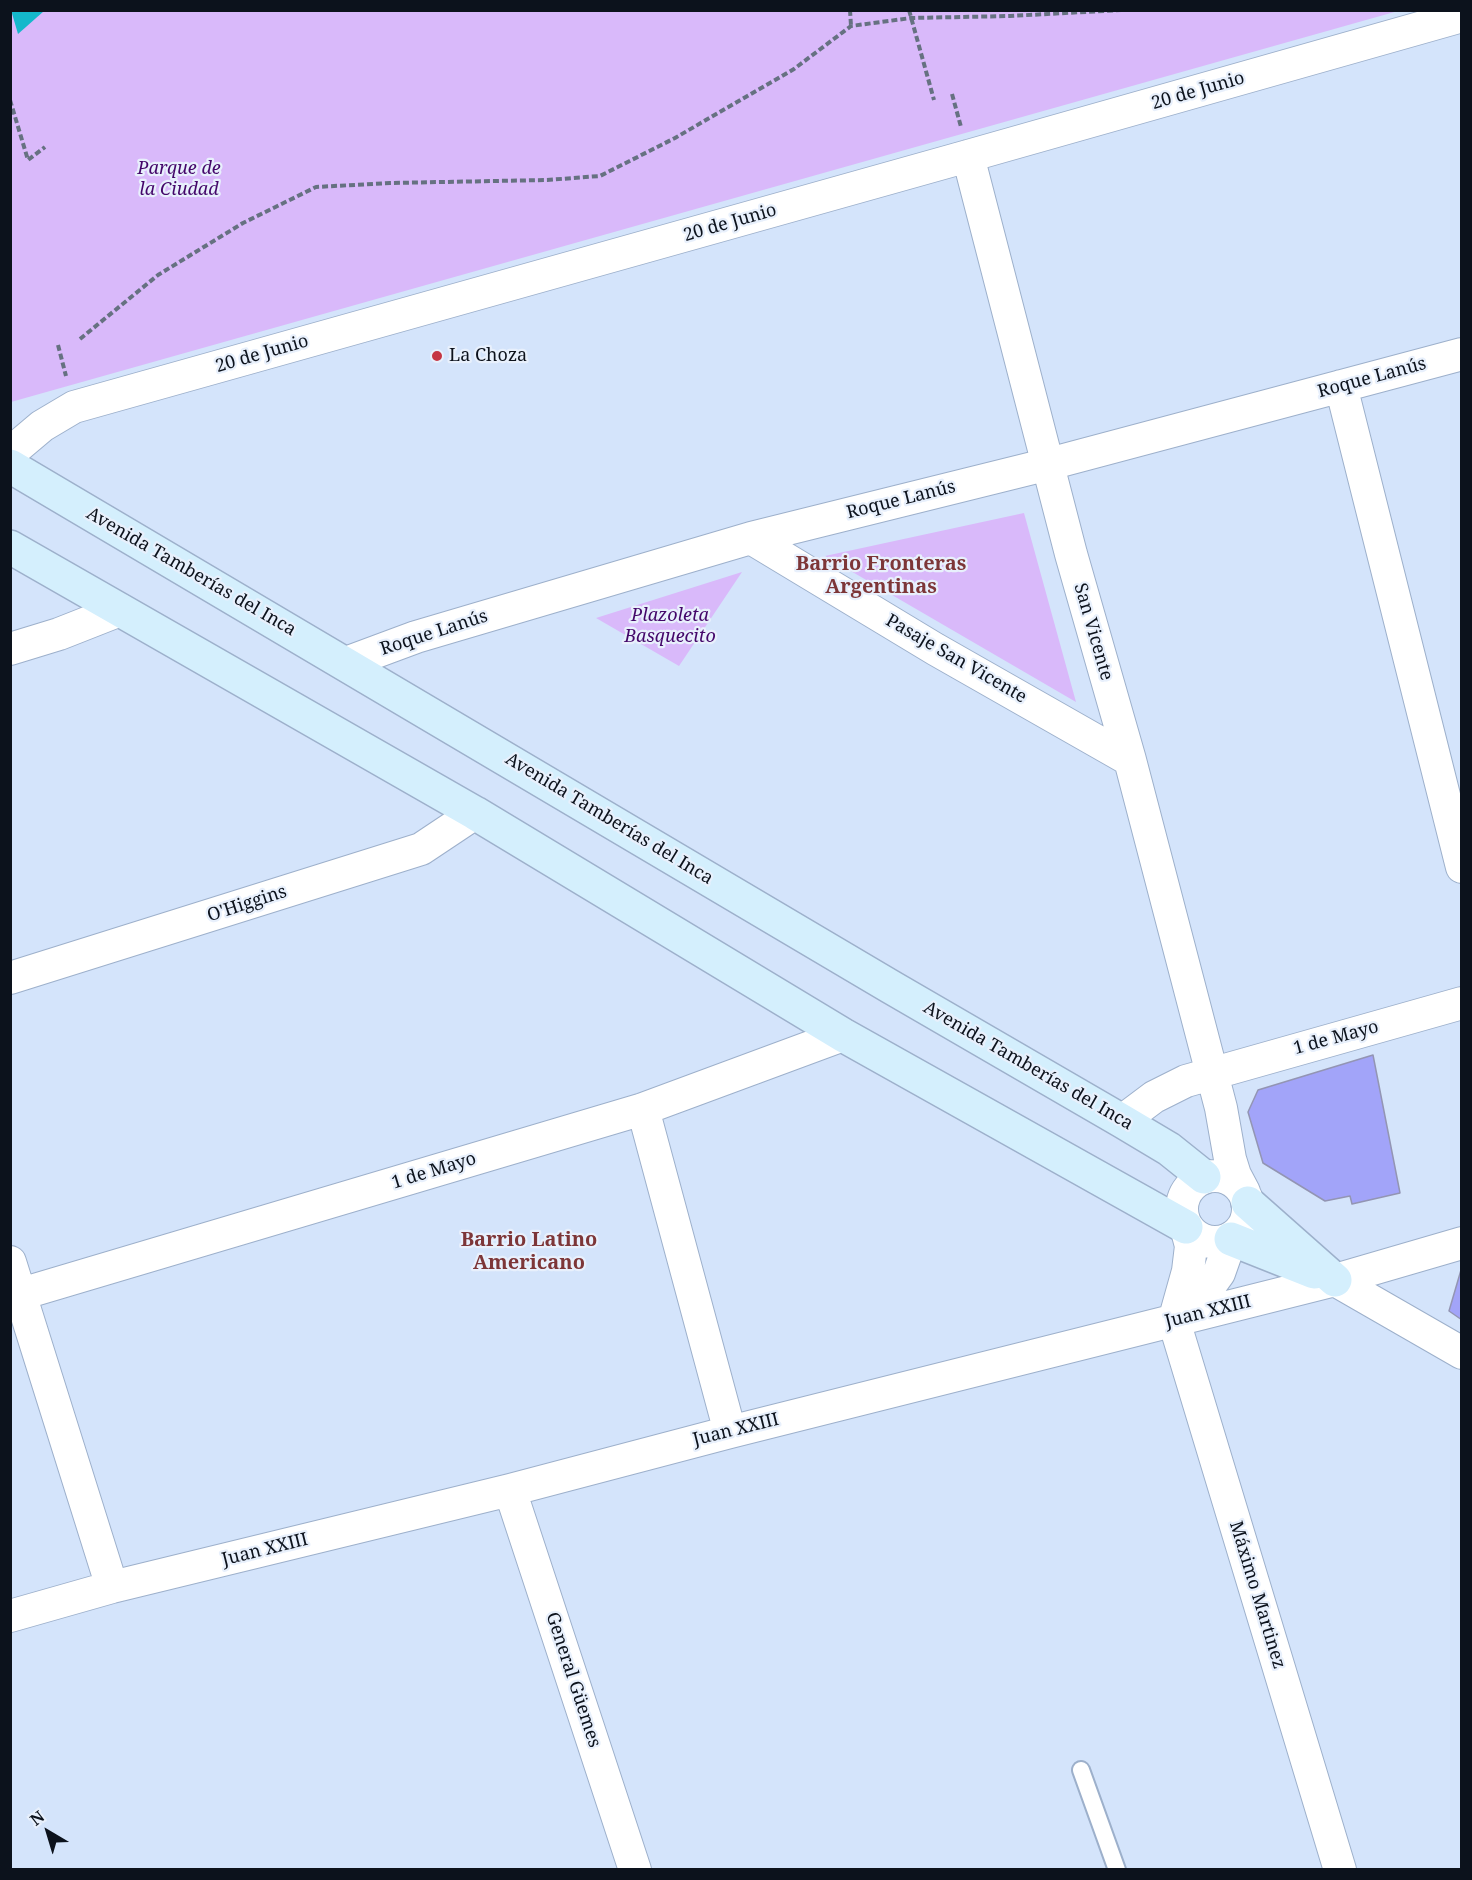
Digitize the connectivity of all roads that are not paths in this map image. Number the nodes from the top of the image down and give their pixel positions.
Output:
1 (1461, 16) edge
2 (968, 156) junction
3 (1461, 354) edge
4 (1341, 386) junction
5 (10, 453) edge
6 (1049, 464) junction
7 (10, 466) edge
8 (751, 538) junction
9 (10, 548) edge
10 (120, 610) junction
11 (10, 649) edge
12 (346, 663) junction
13 (1130, 760) junction
14 (475, 813) junction
15 (1461, 867) edge
16 (10, 978) edge
17 (1461, 1003) edge
18 (843, 1035) junction
19 (1211, 1073) junction
20 (1221, 1108) junction
21 (643, 1109) junction
22 (1122, 1121) junction
23 (1204, 1177) junction
24 (1246, 1197) junction
25 (1186, 1227) junction
26 (1231, 1239) junction
27 (1461, 1243) edge
28 (10, 1262) edge
29 (1335, 1280) junction
30 (21, 1293) junction
31 (1174, 1321) junction
32 (1461, 1353) edge
33 (730, 1432) junction
34 (510, 1490) junction
35 (112, 1587) junction
36 (10, 1616) edge
37 (1081, 1770) dead end
38 (635, 1869) edge
39 (1117, 1869) edge
40 (1340, 1869) edge

1 - 2 street, 20 de Junio
2 - 5 street, 20 de Junio
2 - 6 street, San Vicente
3 - 4 street, Roque Lanús
4 - 6 street, Roque Lanús
4 - 15 street
6 - 8 street, Roque Lanús
6 - 13 street, San Vicente
7 - 12 street, Avenida Tamberías del Inca
8 - 12 street, Roque Lanús
8 - 13 street, Pasaje San Vicente
9 - 10 street
10 - 11 street
10 - 14 street
12 - 22 street, Avenida Tamberías del Inca
13 - 19 street, San Vicente
14 - 16 street, O'Higgins
14 - 18 street
17 - 19 street, 1 de Mayo
18 - 21 street, 1 de Mayo
18 - 25 street
19 - 20 street, San Vicente
19 - 22 street, 1 de Mayo
20 - 23 street
20 - 24 street, San Vicente
21 - 30 street, 1 de Mayo
21 - 33 street
22 - 23 street, Avenida Tamberías del Inca
23 - 24 street
23 - 25 street
24 - 26 street
24 - 29 street
25 - 26 street
25 - 31 street
26 - 29 street
26 - 31 street
27 - 29 street, Juan XXIII
28 - 30 street
29 - 31 street, Juan XXIII
29 - 32 street
30 - 35 street
31 - 33 street, Juan XXIII
31 - 40 street, Máximo Martinez
33 - 34 street, Juan XXIII
34 - 35 street, Juan XXIII
34 - 38 street, General Güemes
35 - 36 street, Juan XXIII
37 - 39 lane

